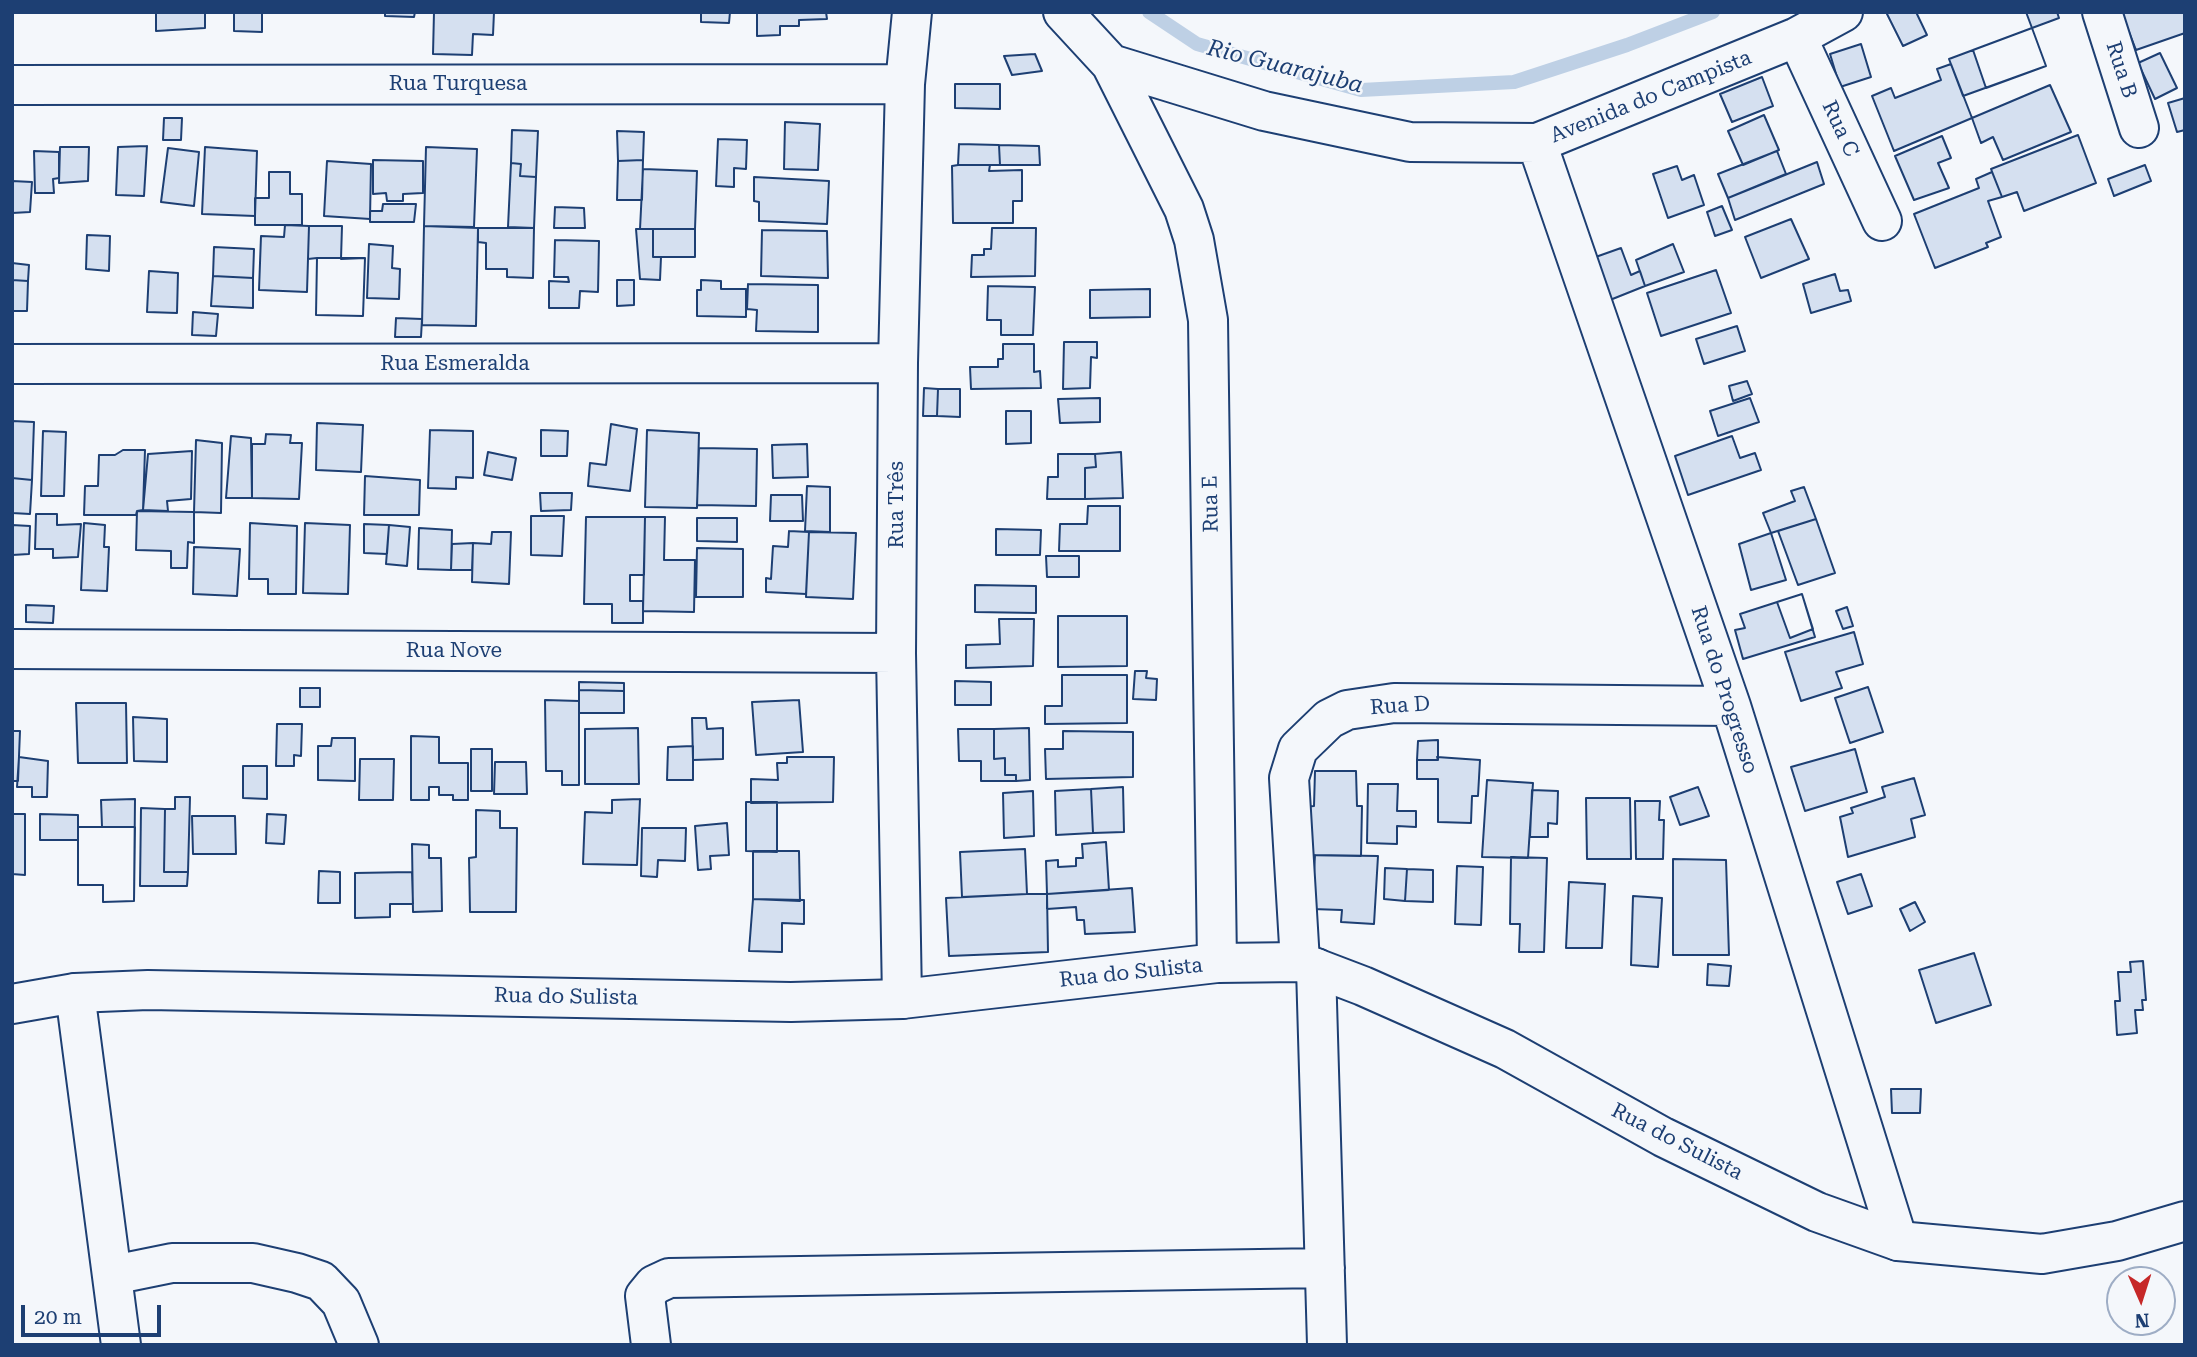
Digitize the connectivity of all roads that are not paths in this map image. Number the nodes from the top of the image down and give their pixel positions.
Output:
1 (912, 12) edge
2 (1063, 12) edge
3 (1843, 12) edge
4 (2102, 12) edge
5 (1797, 37) junction
6 (1111, 64) junction
7 (905, 84) junction
8 (12, 85) edge
9 (2139, 128) dead end
10 (1537, 143) junction
11 (1882, 221) dead end
12 (898, 363) junction
13 (12, 365) edge
14 (12, 649) edge
15 (896, 653) junction
16 (1731, 706) junction
17 (1217, 963) junction
18 (1308, 965) junction
19 (75, 993) junction
20 (902, 999) junction
21 (12, 1004) edge
22 (2185, 1221) edge
23 (1898, 1241) junction
24 (1325, 1268) junction
25 (113, 1275) junction
26 (121, 1345) edge
27 (359, 1345) edge
28 (651, 1345) edge
29 (1327, 1345) edge

1 - 7 street, Rua Três
2 - 6 street
3 - 5 street, Avenida do Campista
4 - 9 street, Rua B
5 - 10 street, Avenida do Campista
5 - 11 street, Rua C
6 - 10 street, Avenida do Campista
6 - 17 street, Rua E
7 - 8 street, Rua Turquesa
7 - 12 street, Rua Três
10 - 16 street, Rua do Progresso
12 - 13 street, Rua Esmeralda
12 - 15 street, Rua Três
14 - 15 street, Rua Nove
15 - 20 street, Rua Três
16 - 18 street, Rua D
16 - 23 street, Rua do Progresso
17 - 18 street, Rua do Sulista
17 - 20 street, Rua do Sulista
18 - 23 street, Rua do Sulista
18 - 24 street, Rua D
19 - 20 street, Rua do Sulista
19 - 21 street, Rua do Sulista
19 - 25 street
22 - 23 street, Rua do Sulista
24 - 28 street
24 - 29 street, Rua D
25 - 26 street
25 - 27 street

